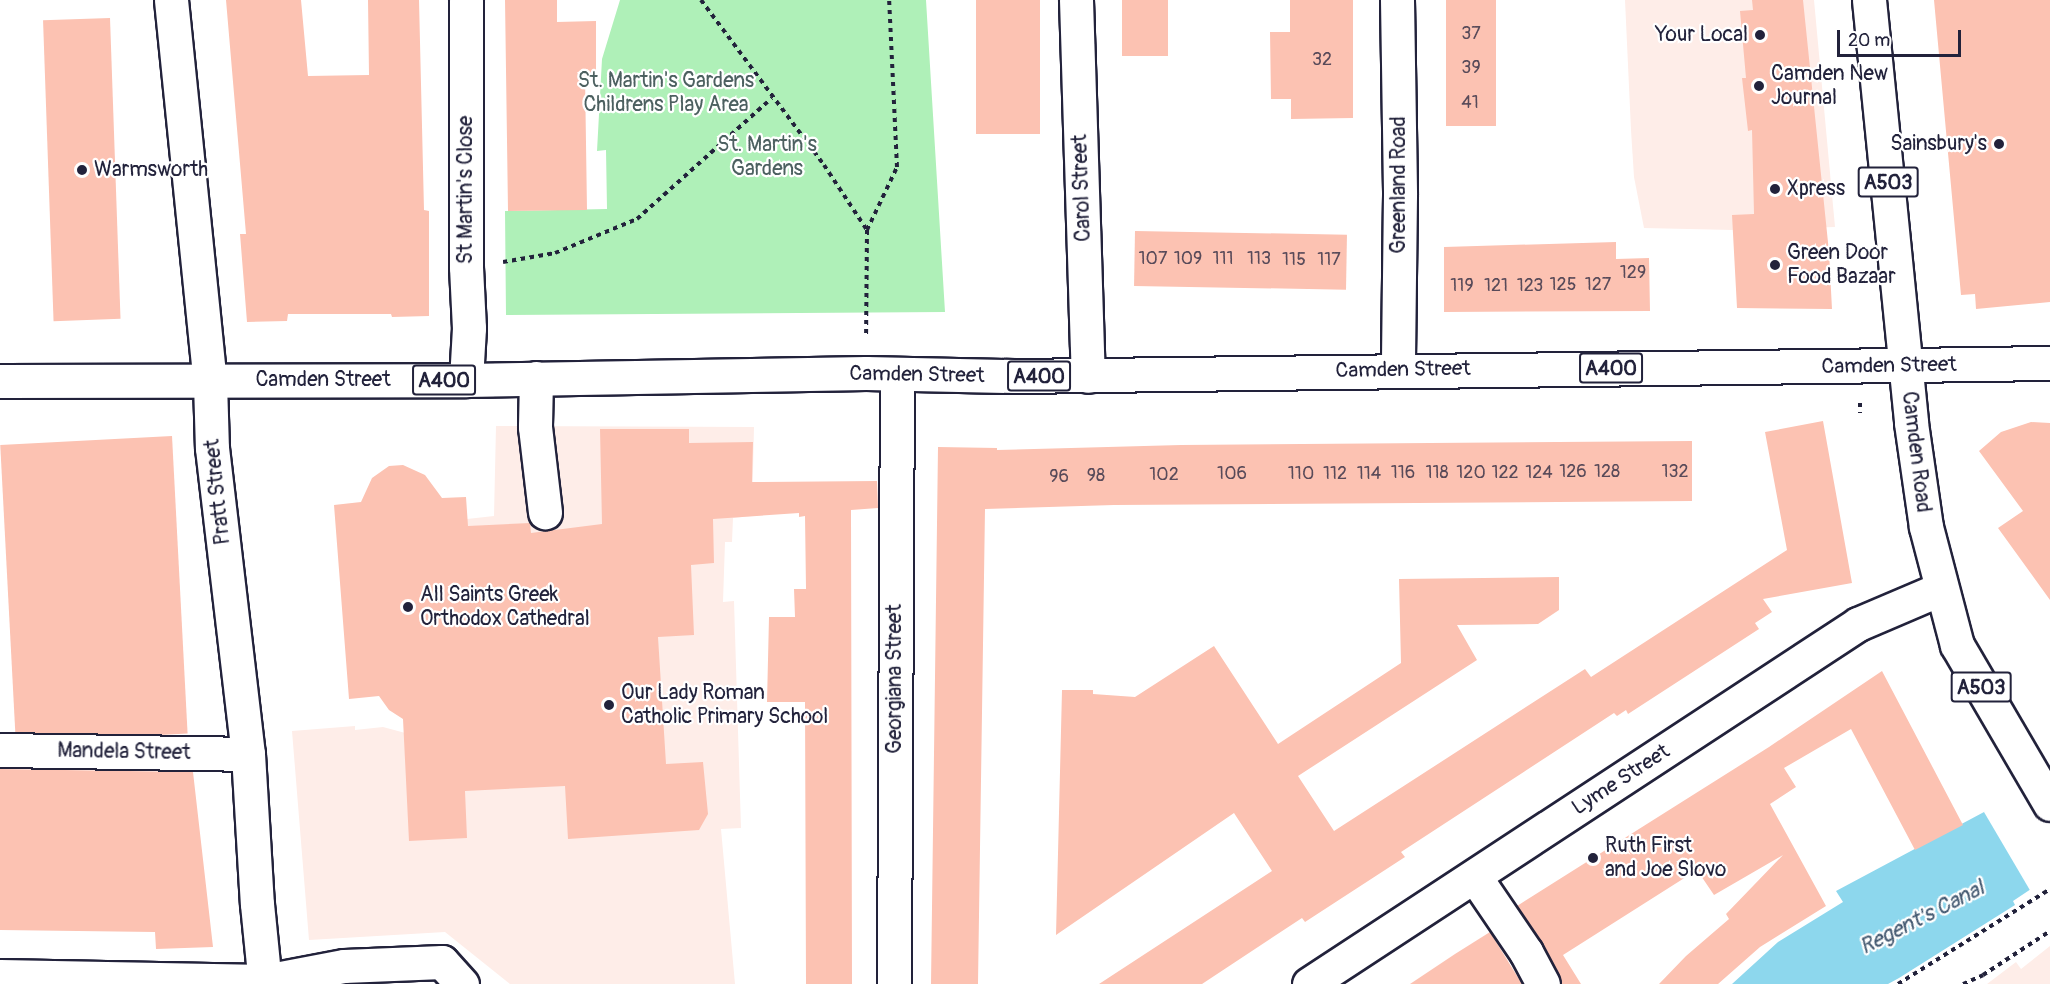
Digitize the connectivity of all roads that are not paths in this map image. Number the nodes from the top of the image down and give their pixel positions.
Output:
1 (171, 0) edge
2 (466, 0) edge
3 (1076, 0) edge
4 (1398, 0) edge
5 (1869, 0) edge
6 (2050, 363) edge
7 (1906, 365) junction
8 (1398, 369) junction
9 (881, 374) junction
10 (1088, 376) junction
11 (536, 378) junction
12 (466, 380) junction
13 (0, 381) edge
14 (210, 382) junction
15 (545, 512) dead end
16 (1940, 589) junction
17 (0, 750) edge
18 (248, 754) junction
19 (2043, 792) edge
20 (1475, 877) junction
21 (0, 976) edge
22 (265, 982) edge
23 (462, 984) edge
24 (894, 984) edge
25 (1309, 984) edge
26 (1543, 984) edge

1 - 14 main road, Pratt Street
2 - 12 main road, St Martin's Close
3 - 10 main road, Carol Street
4 - 8 main road, Greenland Road
5 - 7 main road, Camden Road / A503
6 - 7 main road, Camden Street / A400
7 - 8 main road, Camden Street / A400
7 - 16 main road, Camden Road / A503
8 - 10 main road, Camden Street / A400
9 - 10 main road, Camden Street / A400
9 - 11 main road, Camden Street / A400
9 - 24 main road, Georgiana Street
11 - 12 main road, Camden Street / A400
11 - 15 main road
12 - 14 main road, Camden Street / A400
13 - 14 main road, Camden Street / A400
14 - 18 main road, Pratt Street
16 - 19 main road, Camden Road / A503
16 - 20 main road, Lyme Street
17 - 18 main road, Mandela Street
18 - 22 main road, Pratt Street
20 - 25 main road, Lyme Street
20 - 26 main road
21 - 22 main road
22 - 23 main road

